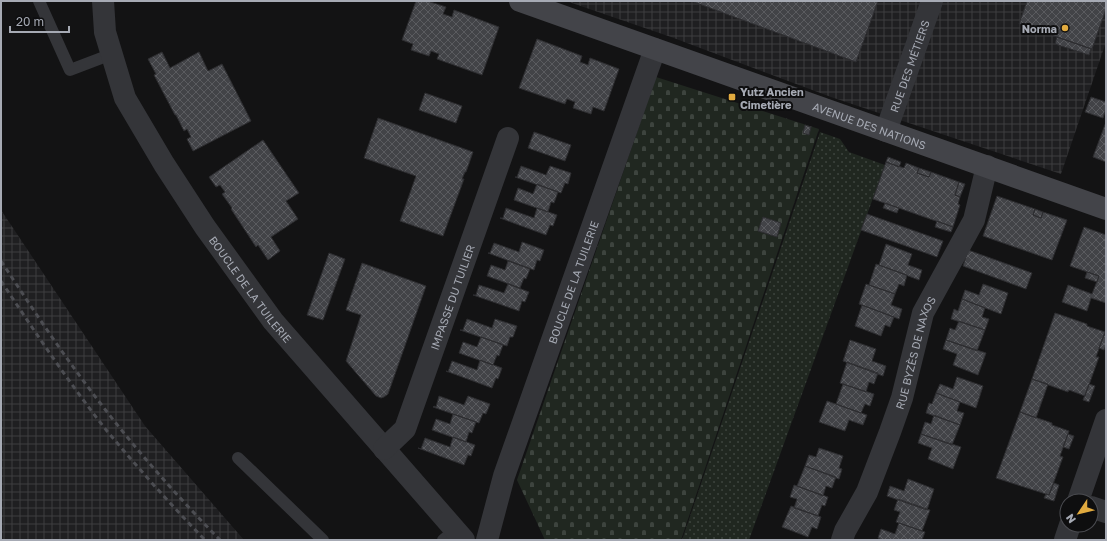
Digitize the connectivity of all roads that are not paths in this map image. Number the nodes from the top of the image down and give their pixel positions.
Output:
1 (39, 1) edge
2 (103, 1) edge
3 (520, 1) edge
4 (932, 1) edge
5 (655, 49) junction
6 (112, 54) junction
7 (886, 131) junction
8 (508, 138) dead end
9 (987, 166) junction
10 (1106, 209) edge
11 (1106, 420) edge
12 (384, 449) junction
13 (238, 458) dead end
14 (1081, 493) edge
15 (454, 537) edge
16 (323, 540) edge
17 (487, 540) edge
18 (842, 540) edge

1 - 6 lane
2 - 6 street, BOUCLE DE LA TUILERIE
3 - 5 main road, AVENUE DES NATIONS
4 - 7 street, RUE DES MÉTIERS
5 - 7 main road, AVENUE DES NATIONS
5 - 17 street, BOUCLE DE LA TUILERIE
6 - 12 street, BOUCLE DE LA TUILERIE
7 - 9 main road, AVENUE DES NATIONS
8 - 12 street, IMPASSE DU TUILIER
9 - 10 main road, AVENUE DES NATIONS
9 - 18 street, RUE BYZÈS DE NAXOS
11 - 14 street
12 - 15 street, BOUCLE DE LA TUILERIE
13 - 16 lane

